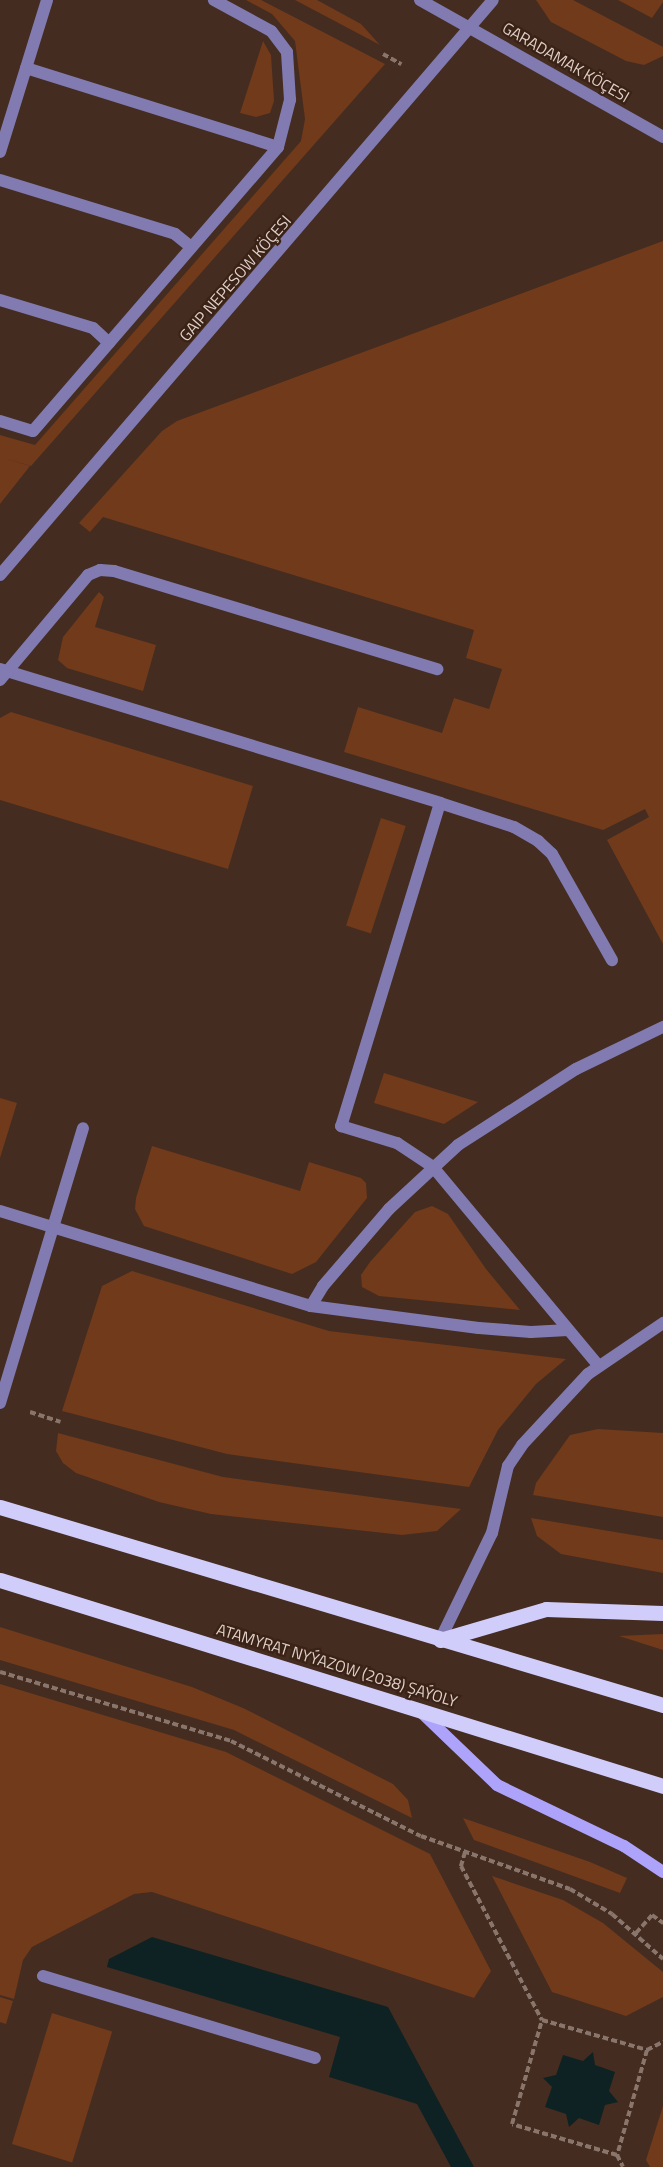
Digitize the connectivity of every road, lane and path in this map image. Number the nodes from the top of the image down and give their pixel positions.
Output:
1 (47, 0) edge
2 (214, 0) edge
3 (420, 0) edge
4 (493, 0) edge
5 (474, 27) junction
6 (26, 68) junction
7 (663, 137) edge
8 (278, 147) junction
9 (0, 152) edge
10 (0, 180) edge
11 (191, 247) junction
12 (0, 300) edge
13 (109, 343) junction
14 (0, 421) edge
15 (0, 575) edge
16 (437, 669) dead end
17 (3, 673) edge
18 (440, 803) junction
19 (612, 960) dead end
20 (663, 1028) edge
21 (83, 1128) dead end
22 (433, 1167) junction
23 (0, 1211) edge
24 (53, 1227) junction
25 (312, 1306) junction
26 (663, 1323) edge
27 (568, 1330) junction
28 (599, 1366) junction
29 (0, 1403) edge
30 (0, 1507) edge
31 (0, 1580) edge
32 (663, 1613) edge
33 (440, 1640) junction
34 (0, 1672) edge
35 (663, 1705) edge
36 (418, 1709) junction
37 (663, 1786) edge
38 (465, 1852) junction
39 (663, 1872) edge
40 (663, 1923) edge
41 (636, 1933) junction
42 (663, 1959) edge
43 (44, 1976) dead end
44 (542, 2020) junction
45 (663, 2042) edge
46 (647, 2050) junction
47 (315, 2058) dead end
48 (617, 2155) junction
49 (623, 2167) edge

1 - 6 street
2 - 8 street
3 - 5 street, GARADAMAK KÖÇESI
4 - 5 street, GAIP NEPESOW KÖÇESI
5 - 7 street, GARADAMAK KÖÇESI
5 - 15 street, GAIP NEPESOW KÖÇESI
6 - 8 street
6 - 9 street
8 - 11 street
10 - 11 street
11 - 13 street
12 - 13 street
13 - 14 street
16 - 17 street
17 - 18 street
18 - 19 street
18 - 22 street
20 - 22 street
21 - 24 street
22 - 25 street
22 - 27 street
23 - 24 street
24 - 25 street
24 - 29 street
25 - 27 street
26 - 28 street
27 - 28 street
28 - 33 street
30 - 33 main road
31 - 36 main road, ATAMYRAT NYÝAZOW (2038) ŞAÝOLY
32 - 33 main road
33 - 35 main road
34 - 38 path
36 - 37 main road, ATAMYRAT NYÝAZOW (2038) ŞAÝOLY
36 - 39 main road
38 - 41 path
38 - 44 path
40 - 41 path
41 - 42 path
43 - 47 street
44 - 46 path
44 - 48 path
45 - 46 path
46 - 48 path
48 - 49 path

